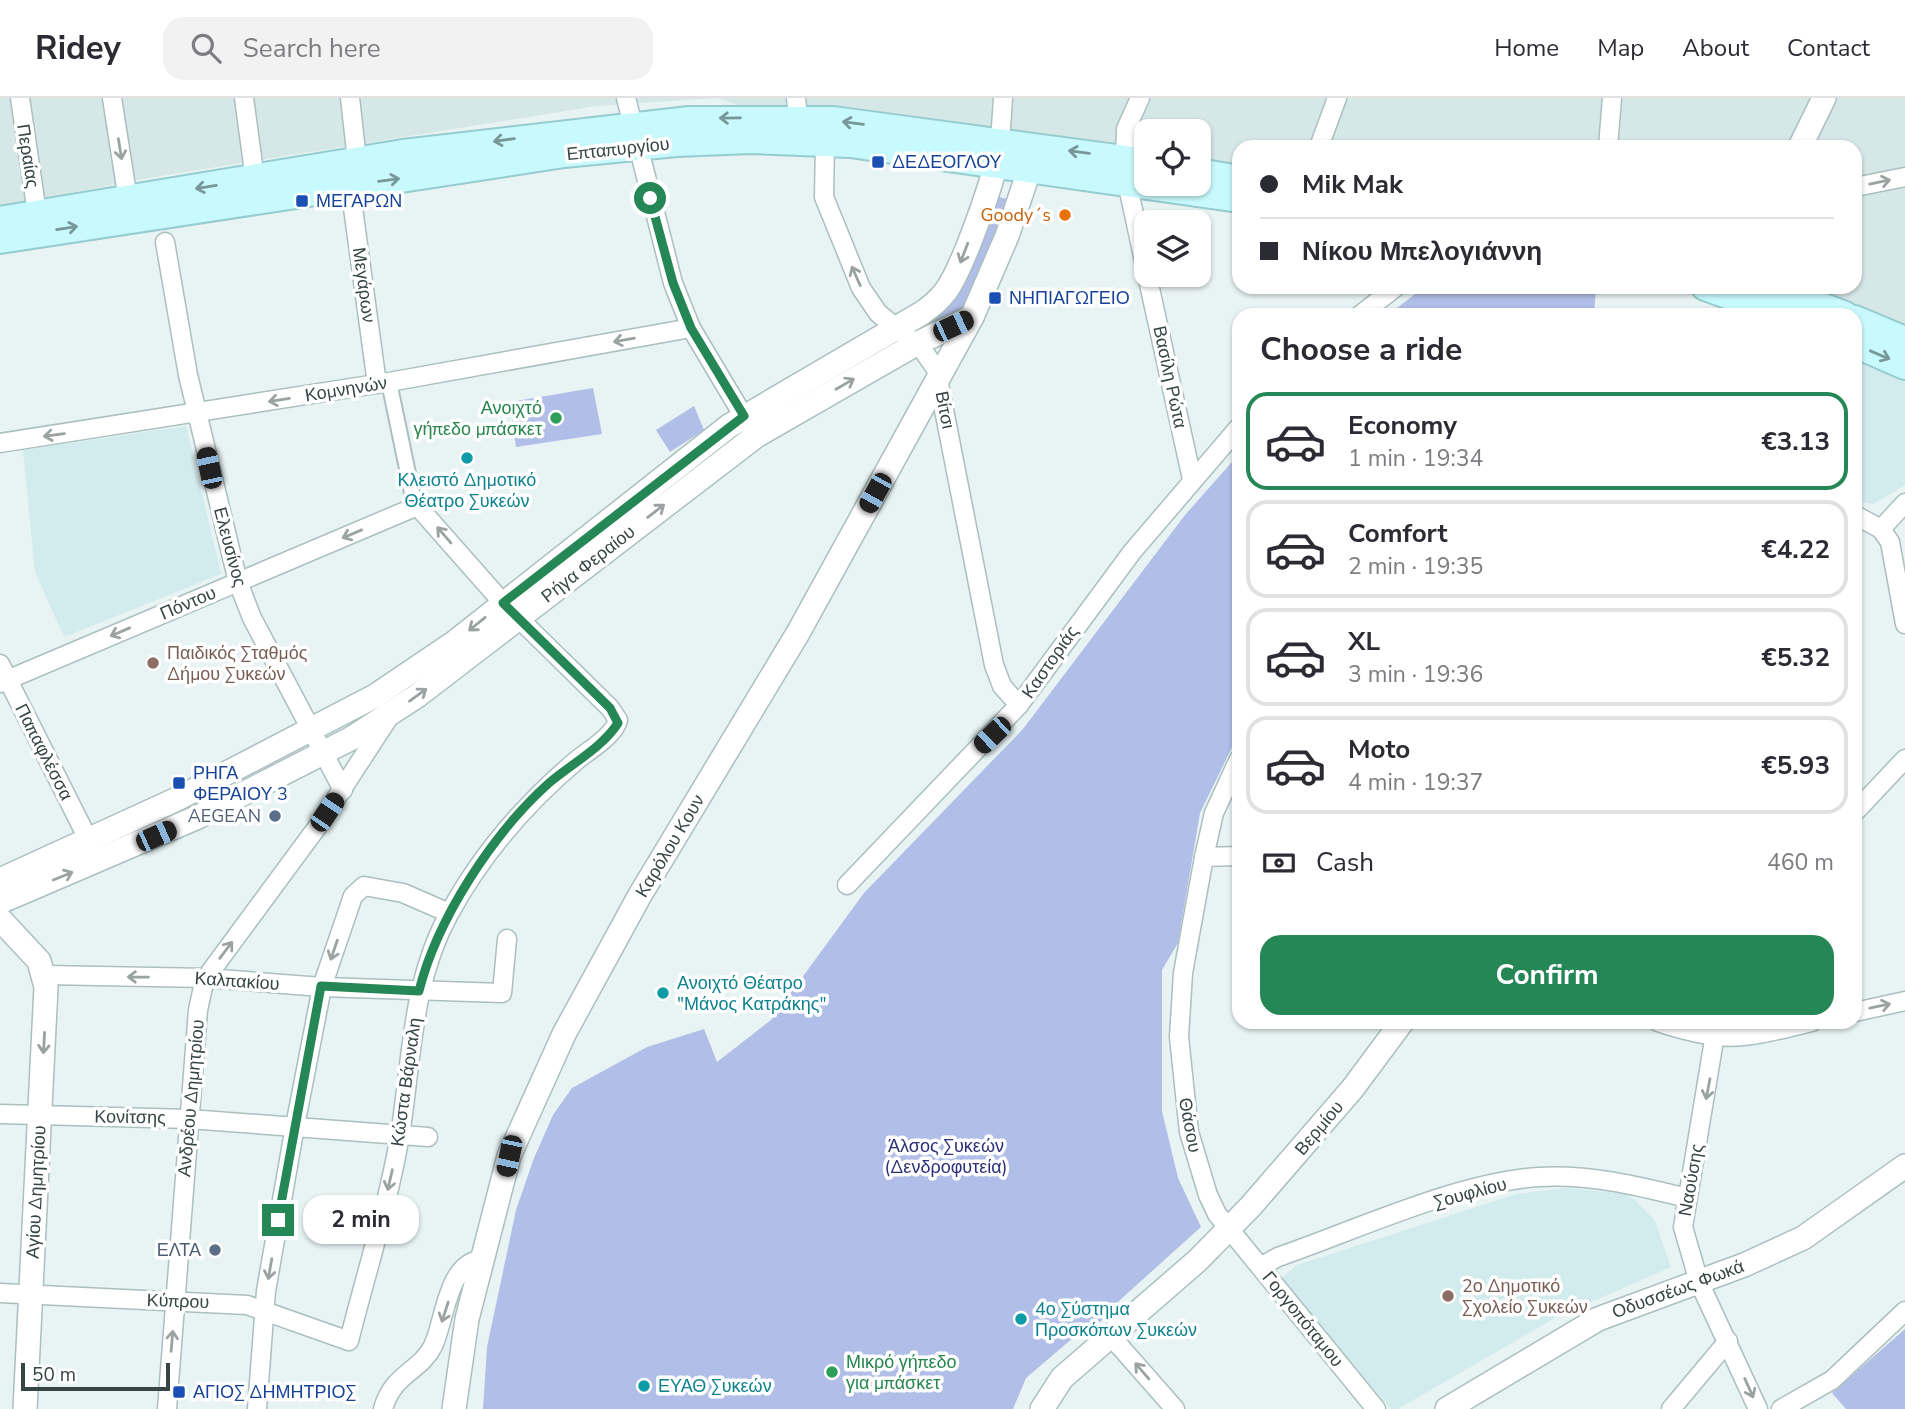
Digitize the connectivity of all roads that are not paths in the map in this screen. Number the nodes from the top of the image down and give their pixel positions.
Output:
1 (20, 98) edge
2 (112, 98) edge
3 (244, 98) edge
4 (350, 98) edge
5 (626, 98) edge
6 (1003, 98) edge
7 (1140, 98) edge
8 (1336, 98) edge
9 (1612, 98) edge
10 (1824, 98) edge
11 (797, 108) edge
12 (634, 136) junction
13 (1321, 140) edge
14 (1609, 140) edge
15 (1807, 140) edge
16 (825, 142) junction
17 (998, 153) junction
18 (1034, 158) junction
19 (357, 160) junction
20 (1133, 168) edge
21 (1211, 174) edge
22 (1905, 177) edge
23 (1232, 178) edge
24 (256, 179) junction
25 (350, 186) junction
26 (1862, 186) edge
27 (1232, 197) edge
28 (128, 200) junction
29 (1139, 210) edge
30 (37, 214) junction
31 (0, 220) edge
32 (0, 240) edge
33 (166, 242) dead end
34 (1150, 287) edge
35 (1387, 294) edge
36 (1724, 294) edge
37 (1790, 294) edge
38 (1744, 301) edge
39 (1369, 308) edge
40 (1764, 308) edge
41 (1827, 308) edge
42 (972, 317) junction
43 (1862, 322) edge
44 (691, 328) junction
45 (897, 330) junction
46 (1905, 340) edge
47 (915, 344) junction
48 (1862, 347) edge
49 (1905, 366) edge
50 (939, 378) junction
51 (383, 383) junction
52 (197, 414) junction
53 (744, 416) junction
54 (1232, 435) edge
55 (756, 436) junction
56 (0, 443) edge
57 (1192, 479) junction
58 (1905, 503) edge
59 (415, 507) junction
60 (1862, 519) edge
61 (1881, 529) junction
62 (238, 582) junction
63 (510, 611) junction
64 (1905, 624) edge
65 (3, 676) edge
66 (1019, 705) junction
67 (392, 713) junction
68 (312, 732) junction
69 (324, 754) junction
70 (1905, 759) edge
71 (1232, 774) edge
72 (343, 790) junction
73 (1862, 805) edge
74 (89, 841) junction
75 (1232, 856) edge
76 (1204, 857) junction
77 (0, 880) edge
78 (847, 885) dead end
79 (0, 902) edge
80 (449, 913) junction
81 (0, 919) edge
82 (507, 939) dead end
83 (45, 975) junction
84 (206, 978) junction
85 (321, 986) junction
86 (419, 991) junction
87 (1905, 1001) edge
88 (1862, 1010) edge
89 (1397, 1029) edge
90 (1783, 1029) edge
91 (1717, 1030) edge
92 (0, 1114) edge
93 (41, 1115) junction
94 (188, 1119) junction
95 (295, 1126) junction
96 (400, 1132) junction
97 (428, 1137) dead end
98 (1905, 1166) edge
99 (1687, 1198) junction
100 (1230, 1229) junction
101 (481, 1260) junction
102 (1262, 1266) junction
103 (1699, 1282) junction
104 (0, 1293) edge
105 (31, 1295) junction
106 (175, 1301) junction
107 (264, 1309) junction
108 (1905, 1311) edge
109 (1110, 1334) junction
110 (349, 1341) joint
111 (1728, 1341) junction
112 (25, 1409) edge
113 (167, 1409) edge
114 (257, 1409) edge
115 (383, 1409) edge
116 (454, 1409) edge
117 (1042, 1409) edge
118 (1175, 1409) edge
119 (1376, 1409) edge
120 (1447, 1409) edge
121 (1671, 1409) edge
122 (1758, 1409) edge
123 (1781, 1409) edge

1 - 30 street, Περαίας
2 -> 28 street
3 - 24 street
4 - 19 street
5 - 12 street
6 - 17 street
7 - 20 street, Βασίλη Ρώτα
8 - 13 street
9 - 14 street
10 - 15 street
11 -> 12 main road, Επταπυργίου
17 -> 11 main road, Επταπυργίου
12 - 16 main road, Επταπυργίου
12 -> 19 main road, Επταπυργίου
25 -> 12 main road, Επταπυργίου
12 - 44 street
16 - 17 main road, Επταπυργίου
45 -> 16 street, Βίτσι
17 - 18 main road, Επταπυργίου
17 -> 45 street, Ρήγα Φεραίου
18 - 20 main road, Επταπυργίου
18 - 42 street
19 - 24 main road, Επταπυργίου
20 - 27 main road, Επταπυργίου
20 - 29 street, Βασίλη Ρώτα
21 - 23 main road
26 -> 22 street
24 -> 28 main road, Επταπυργίου
32 -> 25 main road, Επταπυργίου
25 - 51 street, Μεγάρων
28 - 30 main road, Επταπυργίου
30 - 31 main road, Επταπυργίου
33 - 52 street, Ελευσίνος
34 - 57 street, Βασίλη Ρώτα
35 - 39 street
36 - 38 main road
37 - 41 main road
38 - 40 main road
42 - 47 street, Ρήγα Φεραίου
42 - 50 street, Καρόλου Κουν
43 - 46 main road
44 -> 51 street, Κομνηνών
44 - 53 street
45 - 47 street, Βίτσι
45 - 53 street, Ρήγα Φεραίου
47 - 50 street, Βίτσι
55 -> 47 street, Ρήγα Φεραίου
48 -> 49 main road
50 - 66 street, Βίτσι
50 - 101 street, Καρόλου Κουν
51 -> 52 street, Κομνηνών
51 - 59 street, Μεγάρων
52 -> 56 street, Κομνηνών
52 - 62 street, Ελευσίνος
53 - 55 street
53 - 63 street, Ρήγα Φεραίου
54 - 57 street, Καστοριάς
63 -> 55 street, Ρήγα Φεραίου
57 - 66 street, Καστοριάς
58 - 61 street
59 -> 62 street, Πόντου
63 -> 59 street
60 - 61 street
61 - 64 street
62 -> 65 street, Πόντου
62 - 68 street, Ελευσίνος
67 -> 63 street, Ρήγα Φεραίου
63 -> 68 street, Ρήγα Φεραίου
63 - 80 street, Κώστα Βάρναλη
65 - 74 street, Παπαφλέσσα
66 - 78 street, Καστοριάς
67 - 69 street, Ρήγα Φεραίου
67 - 72 street, Ανδρέου Δημητρίου
68 - 69 street, Ελευσίνος
68 - 74 street, Ρήγα Φεραίου
69 - 72 street
79 -> 69 street, Ρήγα Φεραίου
70 - 73 street
71 - 76 street, Θάσου
84 -> 72 street, Ανδρέου Δημητρίου
74 - 77 street, Ρήγα Φεραίου
75 - 76 street
76 - 100 street, Θάσου
80 -> 85 street
80 - 86 street, Κώστα Βάρναλη
81 - 83 street
82 - 86 street, Καλπακίου
84 -> 83 street, Καλπακίου
83 -> 93 street, Αγίου Δημητρίου
84 - 85 street, Καλπακίου
84 - 94 street, Ανδρέου Δημητρίου
85 - 86 street, Καλπακίου
85 - 95 street
86 - 96 street, Κώστα Βάρναλη
88 -> 87 street
89 - 100 street, Βερμίου
90 - 91 street
91 -> 99 street, Ναούσης
92 - 93 street, Κονίτσης
93 - 94 street, Κονίτσης
93 - 105 street, Αγίου Δημητρίου
94 - 95 street, Κονίτσης
94 - 106 street, Ανδρέου Δημητρίου
95 - 96 street, Κονίτσης
95 -> 107 street
96 - 97 street, Κονίτσης
96 -> 110 street, Κώστα Βάρναλη
98 - 103 street, Οδυσσέως Φωκά
99 - 102 street, Σουφλίου
99 - 103 street, Ναούσης
100 - 102 street, Γοργοπόταμου
100 - 109 street
101 -> 115 street
101 - 116 street, Καρόλου Κουν
102 - 119 street, Γοργοπόταμου
103 - 111 street, Ναούσης
103 - 120 street, Οδυσσέως Φωκά
104 - 105 street, Κύπρου
105 - 106 street, Κύπρου
105 - 112 street, Αγίου Δημητρίου
106 - 107 street, Κύπρου
113 -> 106 street, Ανδρέου Δημητρίου
107 - 110 street, Κύπρου
107 - 114 street
108 - 123 street
109 - 117 street
118 -> 109 street
111 - 121 street
111 -> 122 street, Ναούσης

